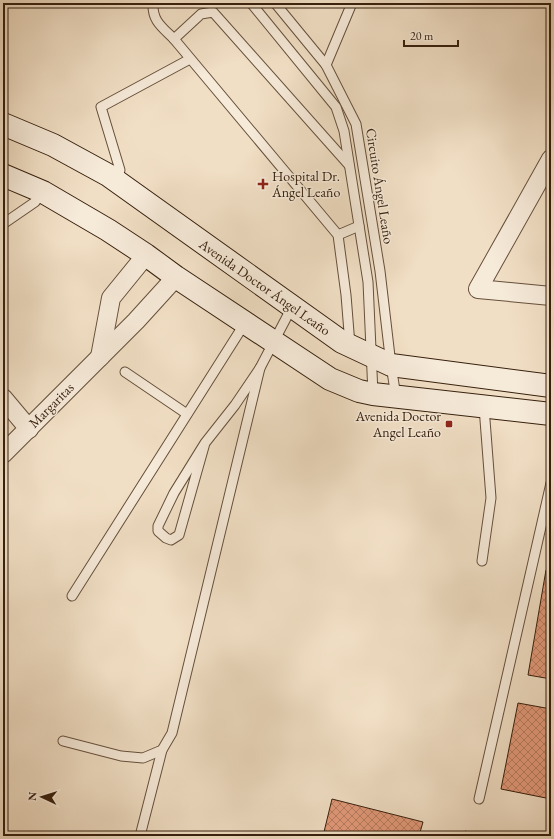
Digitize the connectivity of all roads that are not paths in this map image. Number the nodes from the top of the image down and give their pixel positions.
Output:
1 (153, 3) edge
2 (251, 3) edge
3 (275, 3) edge
4 (352, 3) edge
5 (174, 39) junction
6 (190, 58) junction
7 (326, 65) junction
8 (3, 124) edge
9 (551, 159) edge
10 (349, 165) junction
11 (3, 175) edge
12 (117, 182) junction
13 (43, 192) junction
14 (3, 224) edge
15 (359, 226) junction
16 (338, 235) junction
17 (146, 254) junction
18 (176, 276) junction
19 (551, 296) edge
20 (292, 306) junction
21 (245, 322) junction
22 (274, 342) junction
23 (350, 345) junction
24 (100, 357) junction
25 (381, 360) junction
26 (260, 368) junction
27 (125, 372) dead end
28 (551, 386) edge
29 (373, 394) junction
30 (396, 397) junction
31 (3, 398) edge
32 (235, 405) junction
33 (484, 407) junction
34 (250, 410) junction
35 (187, 414) junction
36 (551, 414) edge
37 (29, 428) junction
38 (205, 443) junction
39 (3, 454) edge
40 (551, 483) edge
41 (482, 561) dead end
42 (72, 596) dead end
43 (63, 741) dead end
44 (162, 750) junction
45 (479, 799) dead end
46 (140, 836) edge

1 - 5 lane
2 - 10 lane
3 - 7 lane, Circuito Ángel Leaño
4 - 7 lane
5 - 6 lane
5 - 10 lane
6 - 12 lane
6 - 16 lane
7 - 25 lane, Circuito Ángel Leaño
8 - 12 street, Avenida Doctor Ángel Leaño
9 - 19 street
10 - 15 lane
11 - 13 street
12 - 20 street, Avenida Doctor Ángel Leaño
13 - 14 lane
13 - 17 street
15 - 16 lane
15 - 25 lane
16 - 23 lane
17 - 18 street
17 - 24 street
18 - 21 street
18 - 24 street, Margaritas
20 - 22 lane
20 - 23 street, Avenida Doctor Ángel Leaño
21 - 22 street
21 - 35 lane
22 - 26 lane
22 - 29 street
23 - 25 street, Avenida Doctor Ángel Leaño
24 - 37 street, Margaritas
25 - 28 street, Avenida Doctor Ángel Leaño
25 - 29 lane
25 - 30 lane, Circuito Ángel Leaño
26 - 32 lane
26 - 34 lane
27 - 35 lane
29 - 30 street
30 - 33 street
31 - 37 street
32 - 34 lane
32 - 38 lane
33 - 36 street
33 - 41 lane
34 - 44 lane
35 - 42 lane
37 - 39 street, Margaritas
38 - 38 lane
40 - 45 lane
43 - 44 lane
44 - 46 lane

